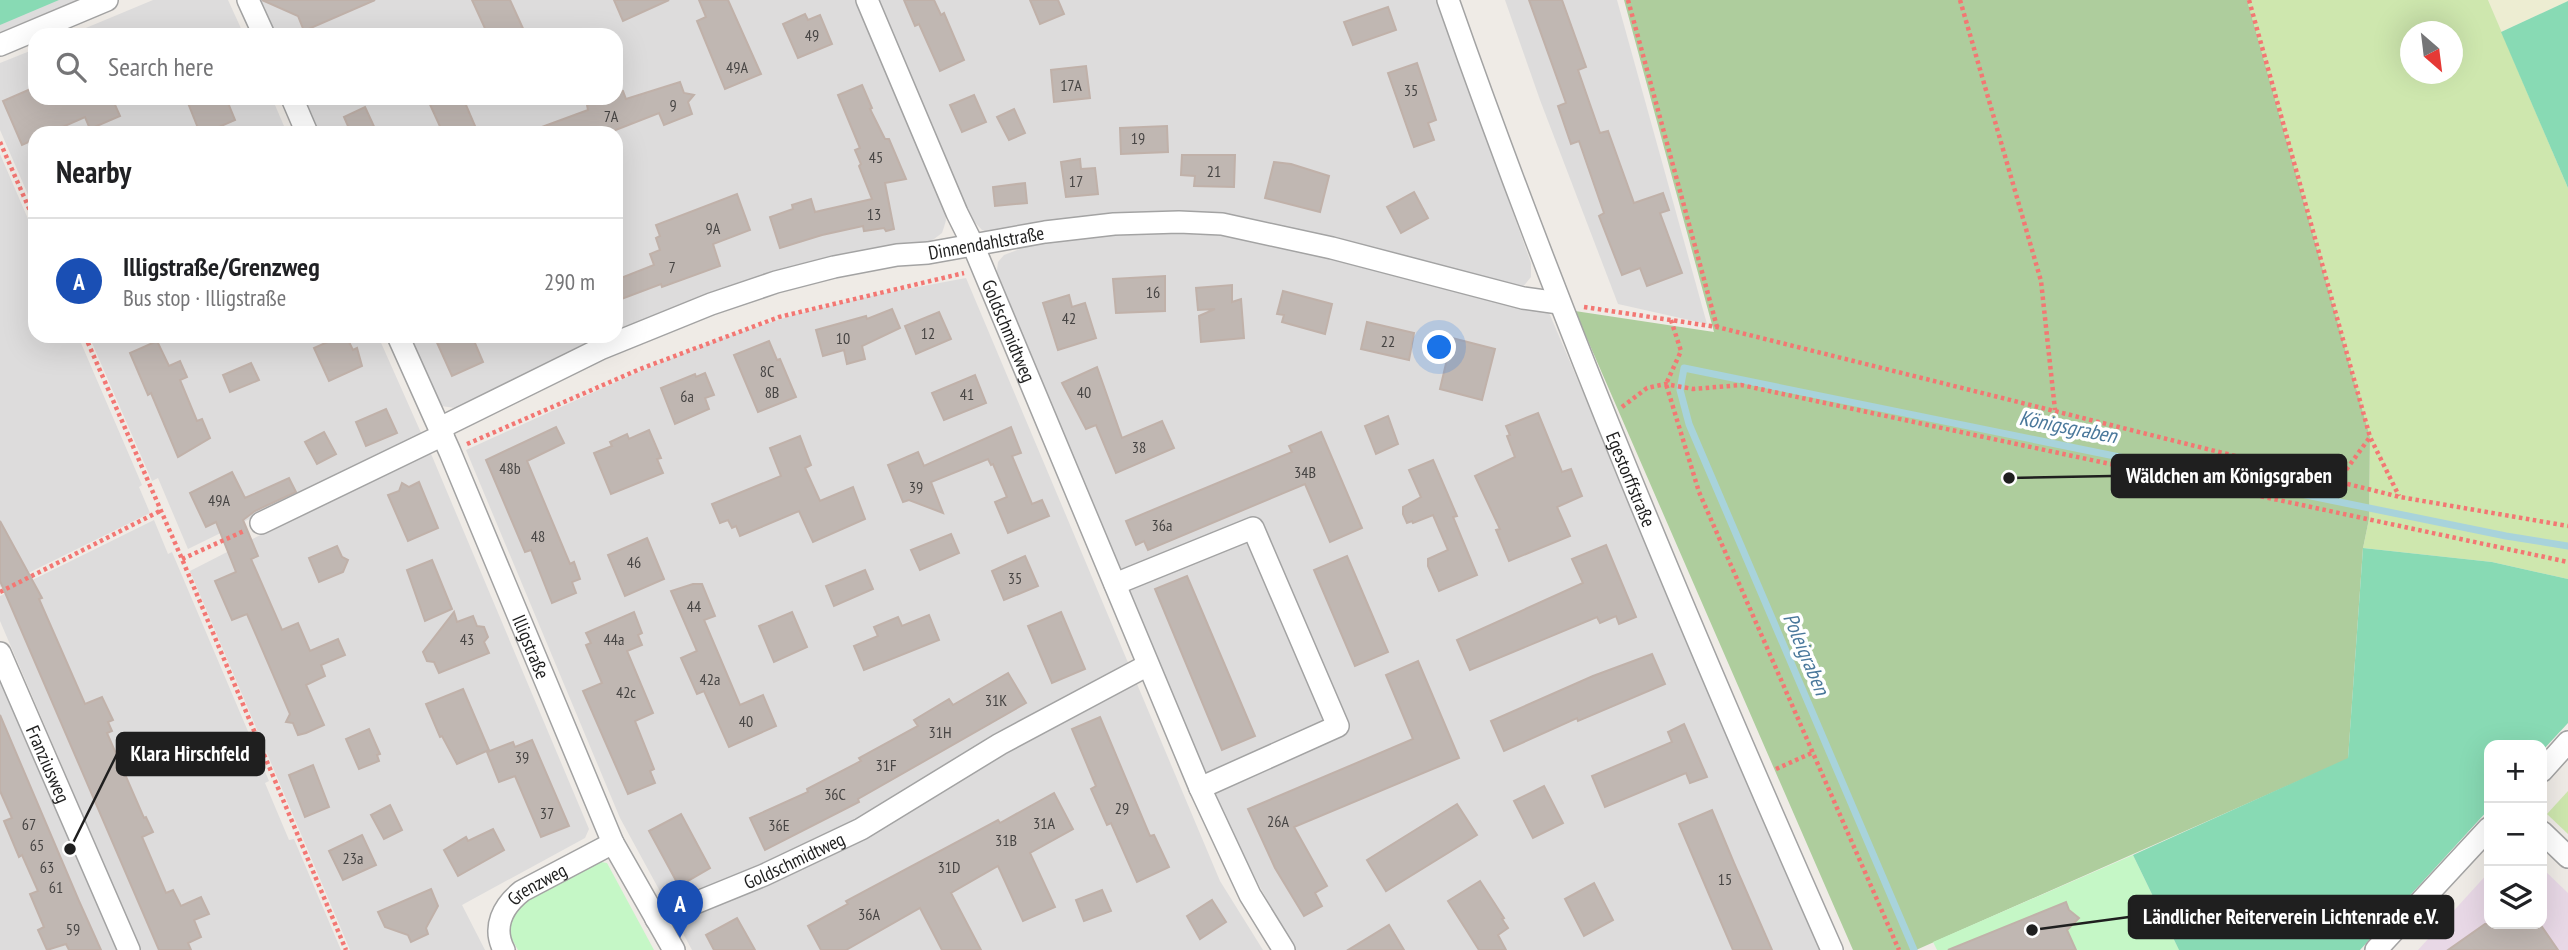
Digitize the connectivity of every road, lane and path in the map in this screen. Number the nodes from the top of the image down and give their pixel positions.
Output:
1 (107, 0) edge
2 (248, 0) edge
3 (867, 0) edge
4 (1448, 0) edge
5 (1628, 0) edge
6 (1959, 0) edge
7 (2249, 0) edge
8 (40, 28) edge
9 (261, 28) edge
10 (28, 33) edge
11 (0, 45) edge
12 (295, 105) edge
13 (304, 126) edge
14 (0, 142) edge
15 (28, 206) edge
16 (973, 245) junction
17 (966, 273) dead end
18 (1559, 303) junction
19 (1671, 320) junction
20 (1717, 327) junction
21 (623, 341) edge
22 (88, 343) edge
23 (401, 343) edge
24 (617, 343) edge
25 (1669, 385) junction
26 (2055, 410) junction
27 (1609, 421) junction
28 (447, 437) junction
29 (2371, 437) junction
30 (2339, 481) junction
31 (2400, 497) junction
32 (160, 511) junction
33 (261, 523) joint
34 (2568, 526) edge
35 (182, 559) junction
36 (2568, 562) edge
37 (1115, 584) junction
38 (0, 592) edge
39 (0, 653) edge
40 (1148, 665) junction
41 (2568, 742) edge
42 (1814, 752) junction
43 (2547, 765) edge
44 (1758, 777) junction
45 (1200, 788) junction
46 (2484, 833) edge
47 (2547, 837) edge
48 (613, 843) junction
49 (2568, 857) edge
50 (656, 919) junction
51 (129, 950) edge
52 (346, 950) edge
53 (504, 950) edge
54 (674, 950) edge
55 (1284, 950) edge
56 (1832, 950) edge
57 (1899, 950) edge
58 (2376, 950) edge

1 - 8 street
2 - 9 street
3 - 16 street, Goldschmidtweg
4 - 18 street, Egestorffstraße
5 - 20 path
6 - 26 path
7 - 29 path
10 - 11 street
12 - 13 street
14 - 15 path
16 - 18 street, Dinnendahlstraße
16 - 21 street, Dinnendahlstraße
16 - 37 street, Goldschmidtweg
17 - 28 path
18 - 19 path
18 - 27 street, Egestorffstraße
19 - 20 path
19 - 25 path
20 - 26 path
22 - 32 path
23 - 28 street, Illigstraße
24 - 28 street, Dinnendahlstraße
25 - 27 path
25 - 36 path
25 - 42 path
26 - 30 path
27 - 44 street, Egestorffstraße
28 - 33 street, Dinnendahlstraße
28 - 48 street, Illigstraße
29 - 30 path
29 - 31 path
30 - 31 path
31 - 34 path
32 - 35 path
32 - 38 path
33 - 35 path
35 - 52 path
37 - 40 street, Goldschmidtweg
37 - 45 street
39 - 51 street, Franziusweg
40 - 45 street, Goldschmidtweg
40 - 50 street, Goldschmidtweg
41 - 43 street
42 - 44 path
42 - 57 path
44 - 56 street, Egestorffstraße
45 - 55 street, Goldschmidtweg
46 - 58 street
47 - 49 street
48 - 50 street, Illigstraße
48 - 53 street, Grenzweg
50 - 54 street, Illigstraße

